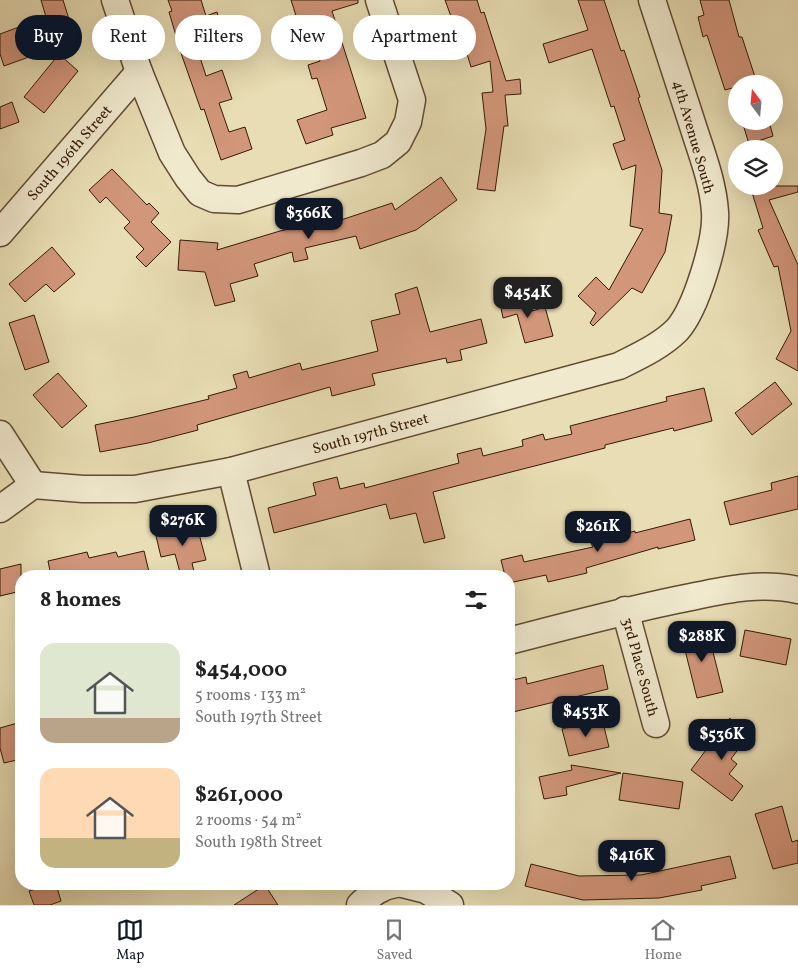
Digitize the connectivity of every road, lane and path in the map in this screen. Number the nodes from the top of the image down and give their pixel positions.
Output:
1 (114, 0) edge
2 (379, 0) edge
3 (652, 0) edge
4 (139, 72) junction
5 (0, 233) edge
6 (703, 276) joint
7 (0, 434) edge
8 (231, 471) junction
9 (33, 484) junction
10 (0, 509) edge
11 (256, 570) edge
12 (798, 590) edge
13 (625, 610) junction
14 (515, 639) edge
15 (656, 724) dead end
16 (378, 890) edge
17 (426, 890) edge
18 (360, 905) edge
19 (450, 905) edge

1 - 4 street
2 - 4 street
3 - 6 street, 4th Avenue South
4 - 5 street, South 196th Street
6 - 8 street, South 197th Street
7 - 9 street
8 - 9 street, South 197th Street
8 - 11 street
9 - 10 street
12 - 13 street
13 - 14 street
13 - 15 street, 3rd Place South
16 - 18 street
17 - 19 street

